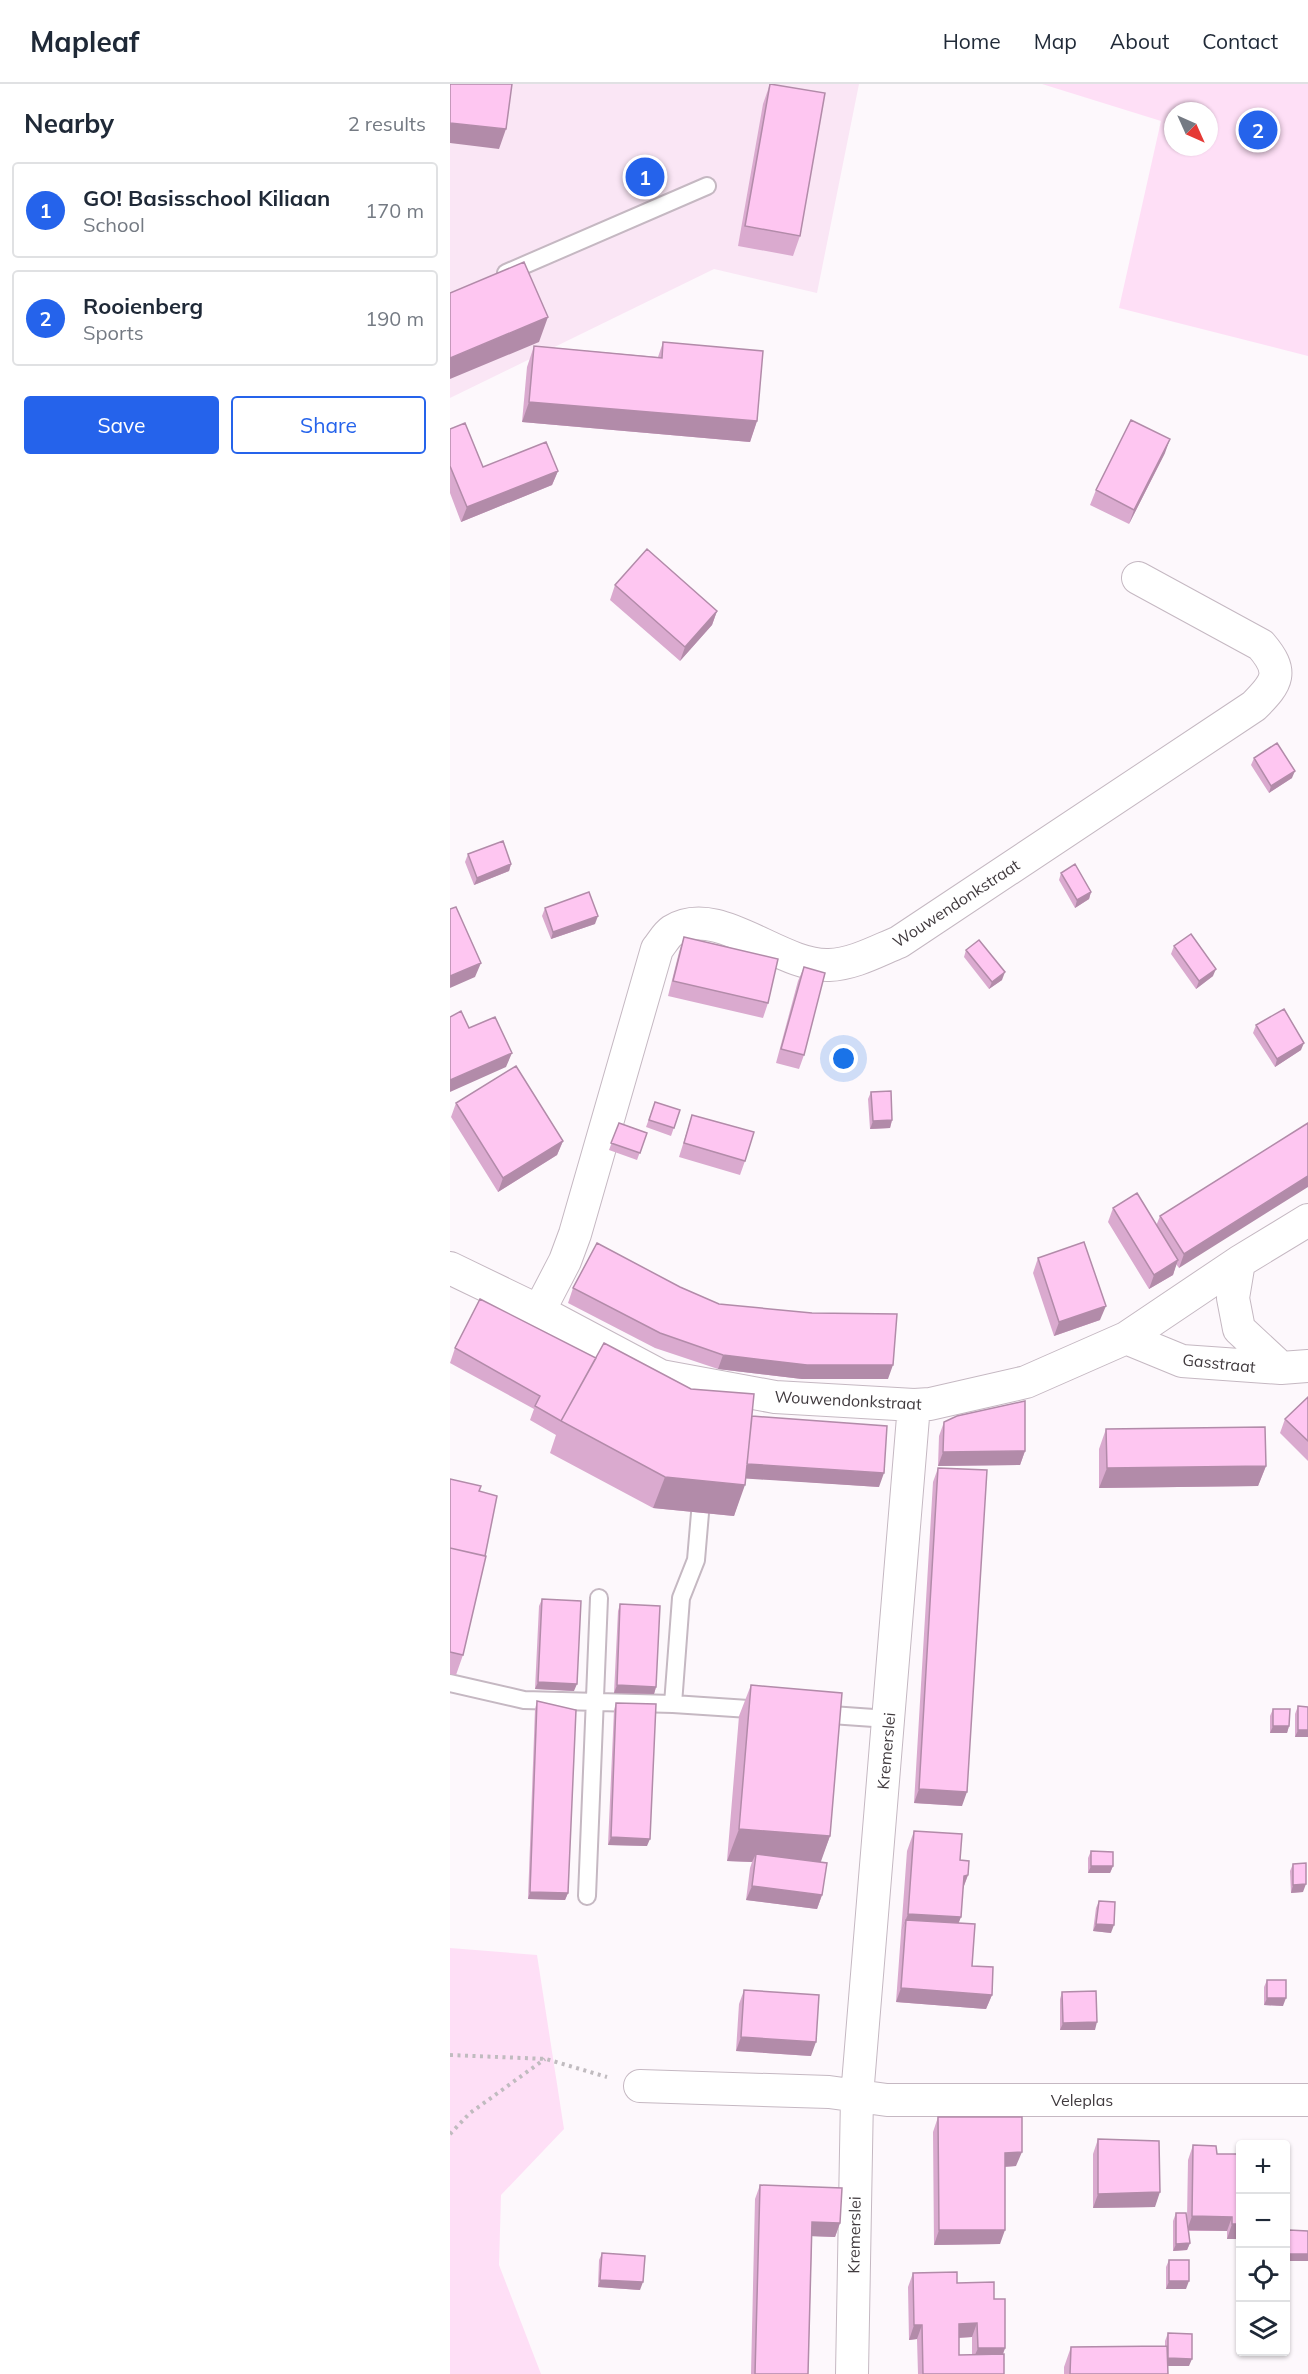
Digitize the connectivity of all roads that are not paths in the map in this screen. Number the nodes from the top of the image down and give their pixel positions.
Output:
1 (707, 186) dead end
2 (493, 278) edge
3 (1138, 578) dead end
4 (1308, 1220) edge
5 (1239, 1262) junction
6 (450, 1268) edge
7 (539, 1311) junction
8 (1126, 1338) junction
9 (1294, 1367) edge
10 (914, 1405) junction
11 (700, 1513) edge
12 (598, 1598) dead end
13 (450, 1683) edge
14 (594, 1701) junction
15 (673, 1704) junction
16 (781, 1712) edge
17 (804, 1713) edge
18 (888, 1719) junction
19 (587, 1896) dead end
20 (639, 2086) road end
21 (857, 2096) junction
22 (1308, 2100) edge
23 (852, 2374) edge

1 - 2 lane
3 - 7 street, Wouwendonkstraat
4 - 5 street, Wouwendonkstraat
5 - 8 street, Wouwendonkstraat
5 - 9 street, Gasstraat
6 - 7 street, Wouwendonkstraat
7 - 10 street, Wouwendonkstraat
8 - 9 street, Gasstraat
8 - 10 street, Wouwendonkstraat
10 - 18 street, Kremerslei
11 - 15 lane
12 - 14 lane
13 - 14 lane
14 - 15 lane
14 - 19 lane
15 - 16 lane
17 - 18 lane
18 - 21 street, Kremerslei
20 - 21 street
21 - 22 street, Veleplas
21 - 23 street, Kremerslei

